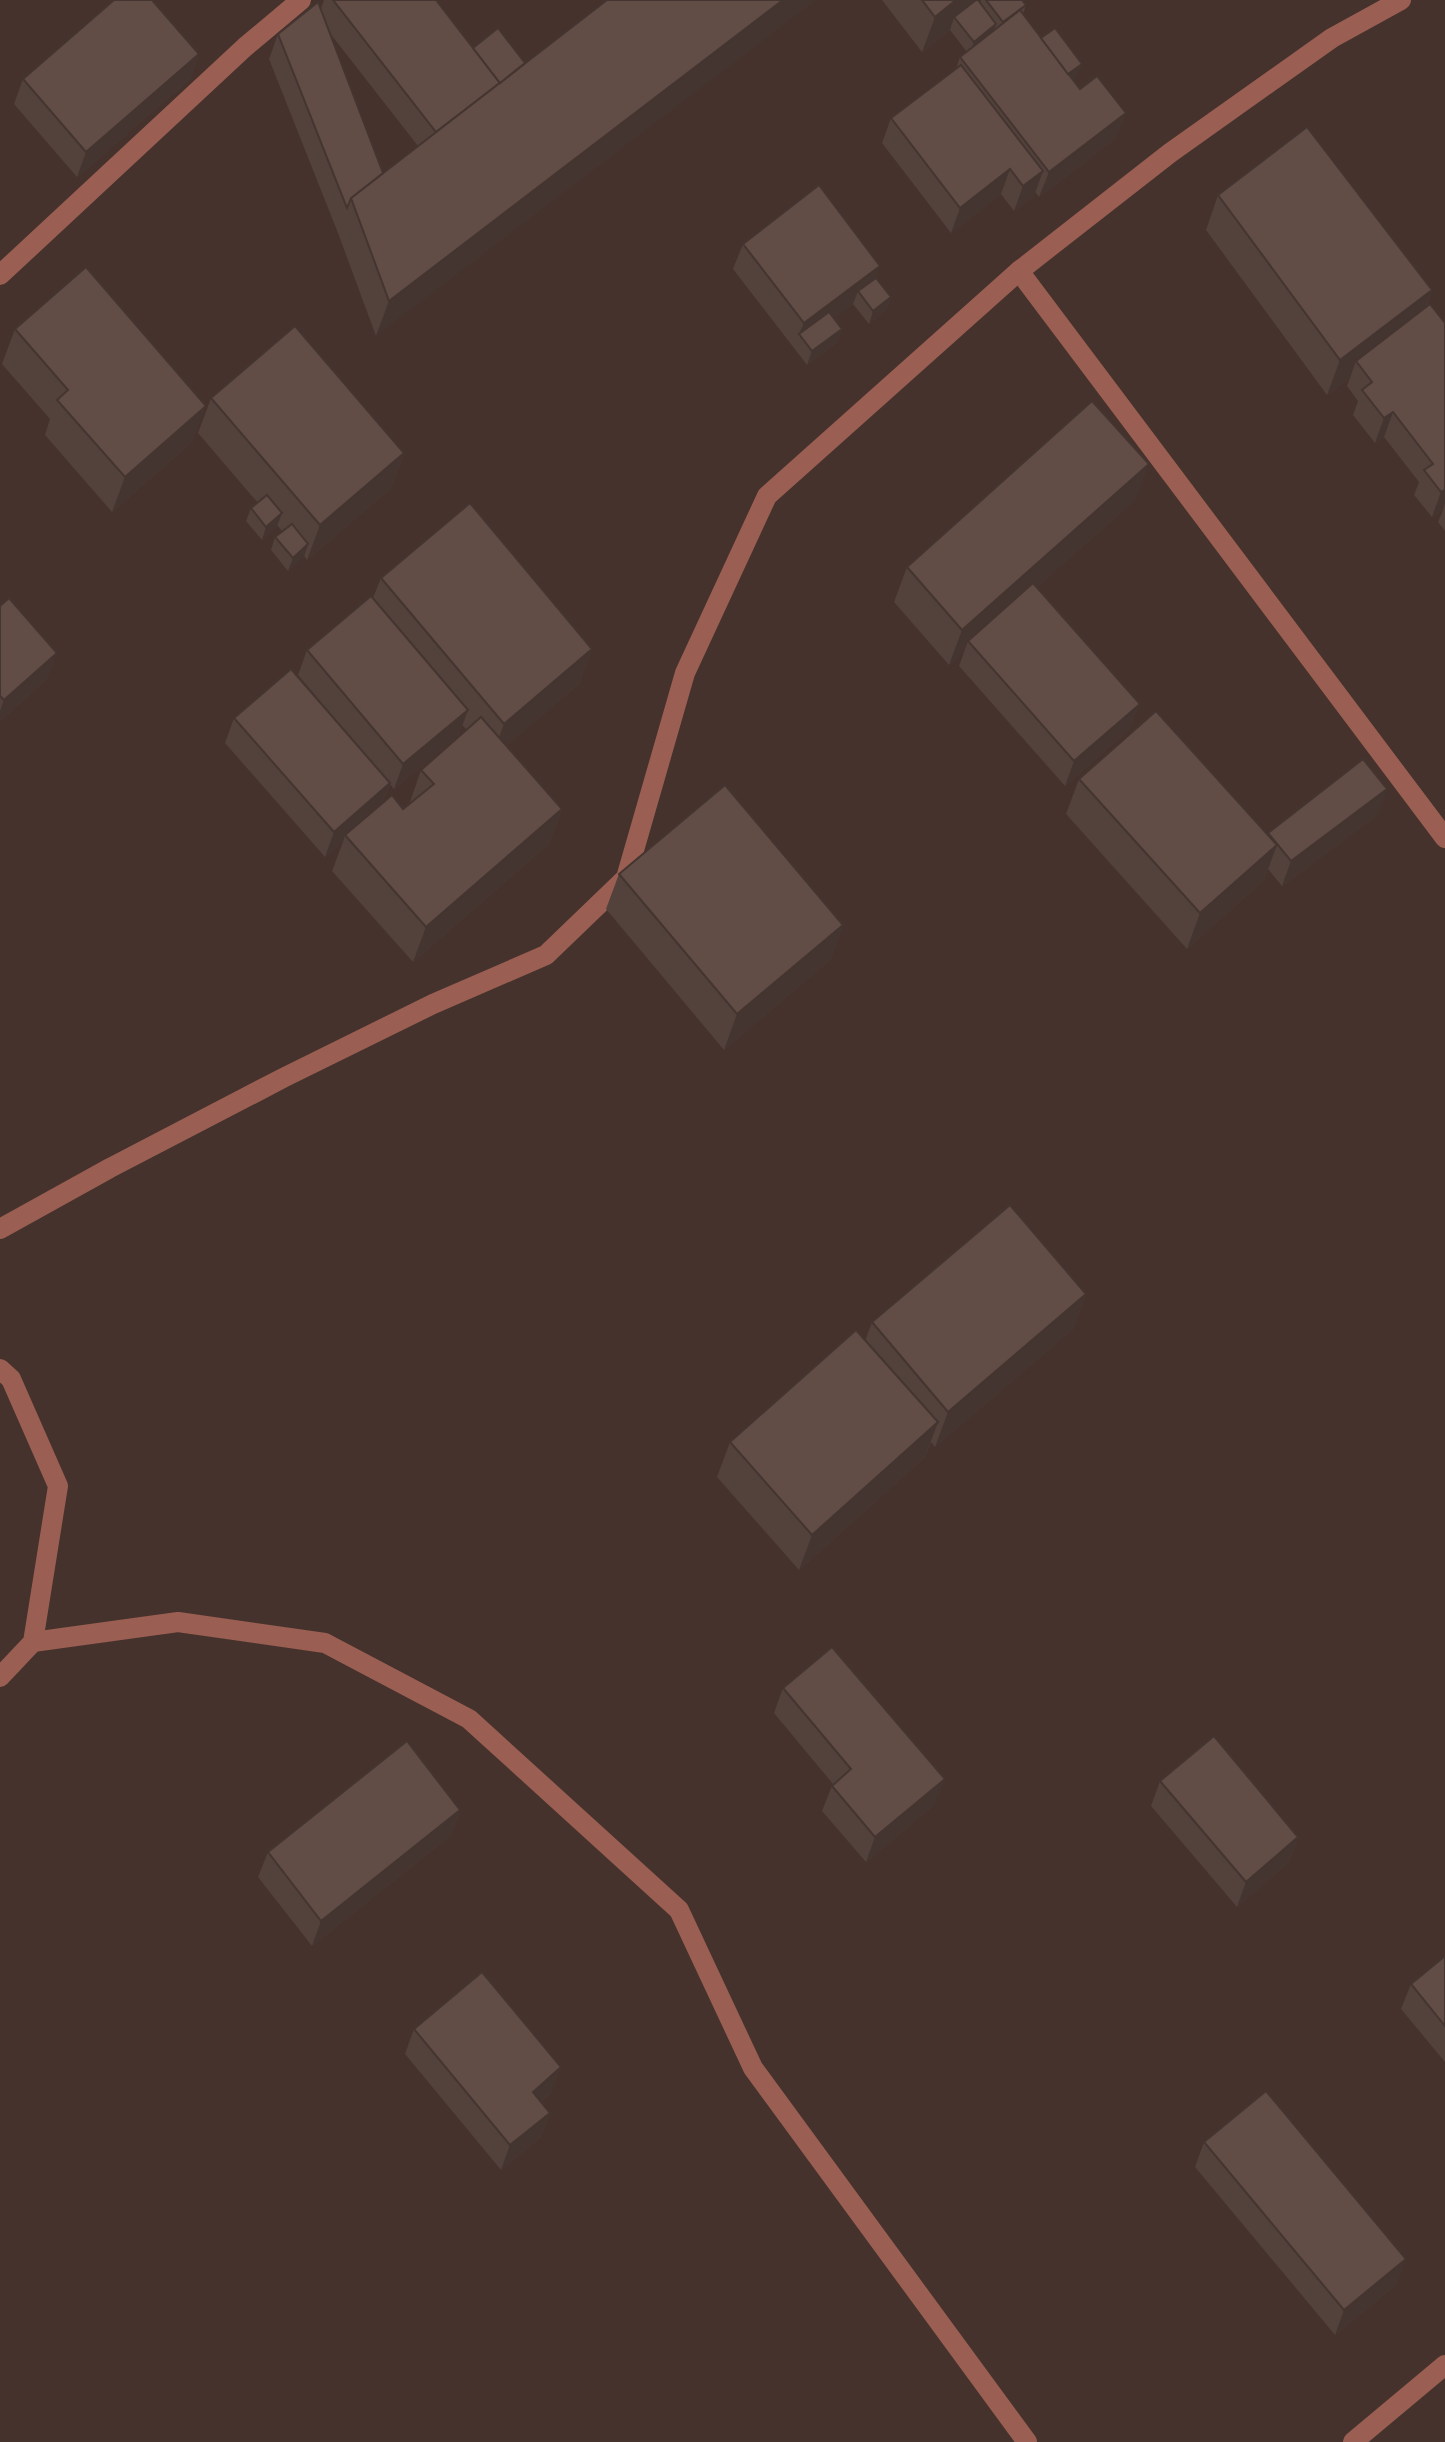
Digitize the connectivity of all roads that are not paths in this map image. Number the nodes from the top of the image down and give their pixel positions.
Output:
1 (301, 0) edge
2 (1401, 0) edge
3 (1019, 271) junction
4 (0, 275) edge
5 (1445, 838) edge
6 (0, 1229) edge
7 (0, 1369) edge
8 (33, 1642) junction
9 (0, 1677) edge
10 (1445, 2365) edge
11 (1027, 2442) edge
12 (1353, 2442) edge

1 - 4 street
2 - 3 street
3 - 5 street
3 - 6 street
7 - 8 street
8 - 9 street
8 - 11 street
10 - 12 street

